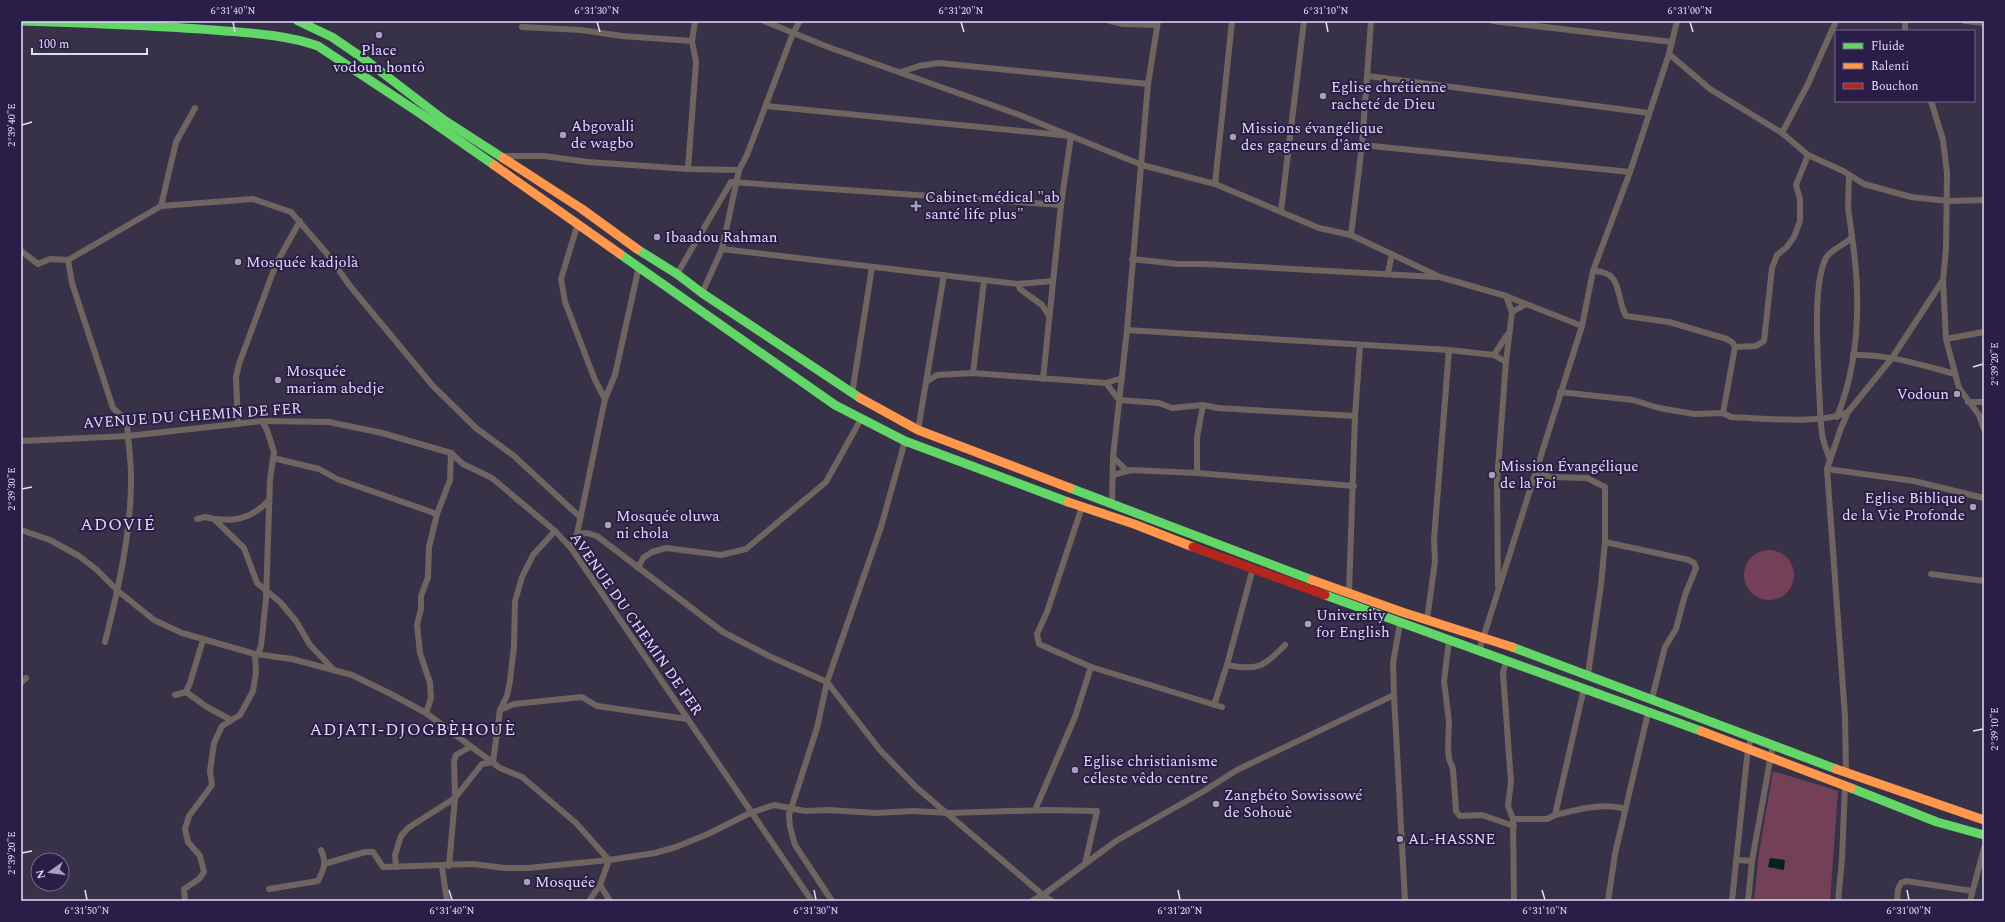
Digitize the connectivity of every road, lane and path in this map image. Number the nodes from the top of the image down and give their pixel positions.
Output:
1 (21, 21) edge
2 (298, 21) edge
3 (695, 21) edge
4 (764, 21) edge
5 (800, 21) edge
6 (1110, 21) edge
7 (1232, 21) edge
8 (1304, 21) edge
9 (1371, 21) edge
10 (1493, 21) edge
11 (1677, 21) edge
12 (1836, 21) edge
13 (1965, 21) edge
14 (1157, 23) edge
15 (1984, 23) edge
16 (522, 27) dead end
17 (793, 34) junction
18 (692, 41) junction
19 (1672, 42) junction
20 (1669, 54) junction
21 (901, 72) junction
22 (1368, 76) junction
23 (1148, 84) junction
24 (1930, 102) edge
25 (766, 106) junction
26 (195, 108) dead end
27 (1649, 113) junction
28 (1782, 133) junction
29 (1071, 136) junction
30 (1362, 145) junction
31 (1808, 155) junction
32 (498, 156) junction
33 (1142, 165) junction
34 (688, 169) junction
35 (739, 170) junction
36 (1630, 172) junction
37 (1849, 175) junction
38 (736, 182) junction
39 (1215, 184) junction
40 (1984, 200) edge
41 (1948, 201) junction
42 (1061, 205) junction
43 (161, 206) junction
44 (1281, 211) junction
45 (300, 221) junction
46 (578, 223) junction
47 (1351, 235) junction
48 (1852, 237) junction
49 (722, 249) junction
50 (21, 251) edge
51 (1392, 254) junction
52 (1132, 259) junction
53 (68, 260) junction
54 (640, 266) junction
55 (872, 267) junction
56 (1593, 271) junction
57 (1388, 273) junction
58 (677, 274) junction
59 (944, 275) junction
60 (1440, 277) junction
61 (1944, 280) junction
62 (984, 281) junction
63 (1054, 281) junction
64 (1018, 284) junction
65 (702, 293) junction
66 (1506, 296) junction
67 (1051, 297) junction
68 (1038, 301) junction
69 (1526, 304) junction
70 (1512, 312) junction
71 (1049, 316) junction
72 (1582, 326) junction
73 (1127, 330) junction
74 (1984, 332) edge
75 (1508, 334) junction
76 (1946, 338) junction
77 (1360, 346) junction
78 (1735, 347) junction
79 (1448, 350) junction
80 (1494, 355) junction
81 (1853, 355) junction
82 (1892, 358) junction
83 (1506, 362) junction
84 (973, 373) junction
85 (1955, 374) junction
86 (1042, 378) junction
87 (1122, 378) junction
88 (926, 382) junction
89 (1106, 383) junction
90 (1560, 392) junction
91 (852, 394) junction
92 (605, 399) junction
93 (1119, 400) junction
94 (1968, 402) junction
95 (1984, 402) edge
96 (1203, 405) junction
97 (1848, 412) junction
98 (1723, 413) junction
99 (1355, 416) junction
100 (1837, 417) junction
101 (861, 419) junction
102 (1820, 419) junction
103 (262, 422) junction
104 (238, 424) junction
105 (1984, 429) edge
106 (918, 430) junction
107 (128, 436) junction
108 (905, 441) junction
109 (21, 442) edge
110 (451, 453) junction
111 (1113, 457) junction
112 (273, 458) junction
113 (1830, 460) junction
114 (1828, 469) junction
115 (1126, 470) junction
116 (1197, 473) junction
117 (1535, 473) junction
118 (1113, 475) junction
119 (1354, 486) junction
120 (1984, 498) edge
121 (269, 500) junction
122 (1112, 503) junction
123 (1082, 507) junction
124 (437, 514) junction
125 (580, 517) junction
126 (214, 518) junction
127 (197, 519) dead end
128 (21, 530) edge
129 (555, 531) junction
130 (577, 534) junction
131 (1605, 542) junction
132 (570, 548) junction
133 (638, 568) junction
134 (1253, 568) junction
135 (1931, 574) dead end
136 (1984, 581) edge
137 (267, 590) junction
138 (118, 591) junction
139 (1349, 592) junction
140 (1498, 592) junction
141 (1427, 620) junction
142 (1400, 623) junction
143 (1483, 637) junction
144 (203, 640) junction
145 (1449, 641) junction
146 (105, 642) dead end
147 (1285, 645) dead end
148 (1479, 651) junction
149 (256, 654) junction
150 (1506, 661) junction
151 (1227, 665) junction
152 (1091, 667) junction
153 (334, 670) junction
154 (1588, 674) junction
155 (26, 678) dead end
156 (827, 682) junction
157 (21, 683) edge
158 (1584, 688) junction
159 (186, 692) junction
160 (175, 695) dead end
161 (1394, 695) junction
162 (1652, 698) junction
163 (1214, 705) junction
164 (1222, 707) dead end
165 (500, 710) junction
166 (426, 713) junction
167 (1648, 713) junction
168 (687, 719) junction
169 (231, 720) junction
170 (1752, 736) junction
171 (1773, 744) junction
172 (470, 747) junction
173 (1748, 748) junction
174 (1770, 757) junction
175 (493, 762) junction
176 (1846, 773) junction
177 (1845, 786) junction
178 (455, 798) junction
179 (791, 809) junction
180 (1625, 809) junction
181 (1035, 810) junction
182 (750, 813) junction
183 (948, 813) junction
184 (1555, 815) junction
185 (1513, 819) junction
186 (1984, 820) edge
187 (1514, 826) junction
188 (1984, 835) edge
189 (1984, 848) edge
190 (321, 850) dead end
191 (609, 860) junction
192 (1736, 860) junction
193 (1752, 861) junction
194 (324, 864) junction
195 (1085, 864) junction
196 (449, 866) junction
197 (396, 867) junction
198 (442, 867) junction
199 (600, 885) junction
200 (268, 890) dead end
201 (1972, 891) junction
202 (1043, 895) junction
203 (185, 901) edge
204 (447, 901) edge
205 (589, 901) edge
206 (610, 901) edge
207 (812, 901) edge
208 (832, 901) edge
209 (1032, 901) edge
210 (1052, 901) edge
211 (1405, 901) edge
212 (1514, 901) edge
213 (1608, 901) edge
214 (1732, 901) edge
215 (1748, 901) edge
216 (1838, 901) edge
217 (1897, 901) edge
218 (1970, 901) edge

1 - 46 main road
2 - 32 main road
3 - 18 street
4 - 17 street
5 - 17 street
6 - 14 street
7 - 39 street
8 - 44 street
9 - 22 street
10 - 19 street
11 - 19 street
12 - 28 street
13 - 15 street
14 - 23 street
16 - 18 street
17 - 21 street
17 - 25 street
18 - 34 street
19 - 20 street
20 - 27 street
20 - 28 street
21 - 23 street
21 - 29 street
22 - 27 street
22 - 30 street
23 - 33 street
24 - 41 street
25 - 29 street
25 - 35 street
26 - 43 street
27 - 36 street
28 - 31 street
29 - 33 street
29 - 42 street
30 - 36 street
30 - 47 street
31 - 37 street
31 - 78 street
32 - 34 street
32 - 58 main road
33 - 39 street
33 - 52 street
34 - 35 street
35 - 38 street
36 - 56 street
37 - 41 street
37 - 48 street
38 - 42 street
38 - 49 street
38 - 58 street
39 - 44 street
40 - 41 street
41 - 61 street
42 - 63 street
43 - 45 street
43 - 53 street
44 - 47 street
45 - 104 street
45 - 125 street
46 - 54 main road
46 - 92 street
47 - 51 street
48 - 81 street
48 - 102 street
49 - 55 street
49 - 65 street
50 - 53 street
51 - 57 street
51 - 60 street
52 - 57 street
52 - 73 street
53 - 107 street
54 - 92 street
54 - 101 main road
55 - 59 street
55 - 91 street
56 - 72 street
56 - 78 street
57 - 60 street
58 - 65 main road
59 - 62 street
59 - 88 street
60 - 66 street
61 - 76 street
61 - 82 street
62 - 64 street
62 - 84 street
63 - 64 street
63 - 67 street
64 - 68 street
65 - 91 main road
66 - 69 street
66 - 70 street
67 - 68 street
67 - 71 street
68 - 71 street
69 - 70 street
69 - 72 street
70 - 75 street
71 - 86 street
72 - 90 street
73 - 77 street
73 - 87 street
74 - 76 street
75 - 80 street
75 - 83 street
76 - 85 street
77 - 79 street
77 - 99 street
78 - 98 street
79 - 80 street
79 - 141 street
80 - 83 street
81 - 82 street
81 - 100 street
82 - 85 street
82 - 97 street
83 - 140 street
84 - 86 street
84 - 88 street
85 - 94 street
86 - 89 street
87 - 89 street
87 - 93 street
88 - 106 street
89 - 93 street
90 - 98 street
90 - 117 street
91 - 106 main road
92 - 125 street
93 - 96 street
93 - 111 street
94 - 95 street
94 - 105 street
96 - 99 street
96 - 116 street
97 - 100 street
97 - 113 street
98 - 102 street
99 - 119 street
100 - 102 street
101 - 108 main road
101 - 133 street
102 - 113 street
103 - 104 street, AVENUE DU CHEMIN DE FER
103 - 110 street, AVENUE DU CHEMIN DE FER
103 - 112 street
104 - 107 street, AVENUE DU CHEMIN DE FER
106 - 122 main road
107 - 109 street, AVENUE DU CHEMIN DE FER
107 - 138 street
108 - 123 main road
108 - 156 street
110 - 124 street
110 - 129 street, AVENUE DU CHEMIN DE FER
111 - 115 street
111 - 118 street
112 - 121 street
112 - 124 street
113 - 114 street
114 - 120 street
114 - 176 street
115 - 116 street
115 - 118 street
116 - 119 street
117 - 131 street
117 - 140 street
118 - 122 street
119 - 139 street
121 - 126 street
121 - 137 street
122 - 139 main road
123 - 134 main road
123 - 152 street
124 - 166 street
125 - 130 street
126 - 127 street
126 - 137 street
128 - 138 street
129 - 132 street, AVENUE DU CHEMIN DE FER
129 - 165 street
130 - 132 street
130 - 133 street
131 - 154 street
131 - 162 street
132 - 168 street, AVENUE DU CHEMIN DE FER
133 - 156 street
134 - 142 main road
134 - 151 street
135 - 136 street
137 - 149 street
137 - 153 street
138 - 144 street
138 - 146 street
139 - 141 main road
140 - 143 street
141 - 143 main road
142 - 145 main road
142 - 161 street
143 - 148 street
143 - 154 main road
144 - 149 street
144 - 159 street
145 - 148 main road
145 - 187 street
147 - 151 street
148 - 150 main road
149 - 153 street
149 - 169 street
150 - 158 main road
150 - 185 street
151 - 163 street
152 - 163 street
152 - 181 street
153 - 166 street
154 - 162 main road
155 - 157 street
156 - 179 street
156 - 183 street
158 - 167 main road
158 - 184 street
159 - 160 street
159 - 169 street
161 - 195 street
161 - 211 street
162 - 170 main road
163 - 164 street
165 - 168 street
165 - 175 street
166 - 172 street
167 - 173 main road
167 - 180 street
168 - 182 street, AVENUE DU CHEMIN DE FER
169 - 203 street
170 - 171 main road
170 - 173 street
171 - 174 street
171 - 176 main road
172 - 175 street
172 - 178 street
173 - 174 main road
173 - 192 street
174 - 177 main road
174 - 193 street
175 - 178 street
175 - 191 street
176 - 186 main road
177 - 188 main road
177 - 216 street
178 - 196 street
178 - 197 street
179 - 182 street
179 - 183 street
179 - 208 street
180 - 184 street
180 - 213 street
181 - 183 street
181 - 195 street
182 - 191 street
182 - 207 street, AVENUE DU CHEMIN DE FER
183 - 202 street
184 - 185 street
185 - 187 street
187 - 212 street
189 - 201 street
190 - 194 street
191 - 196 street
191 - 199 street
192 - 193 street
192 - 214 street
193 - 215 street
194 - 197 street
194 - 200 street
195 - 202 street
196 - 198 street
197 - 198 street
198 - 204 street
199 - 205 street
199 - 206 street
201 - 217 street
201 - 218 street
202 - 209 street
202 - 210 street

